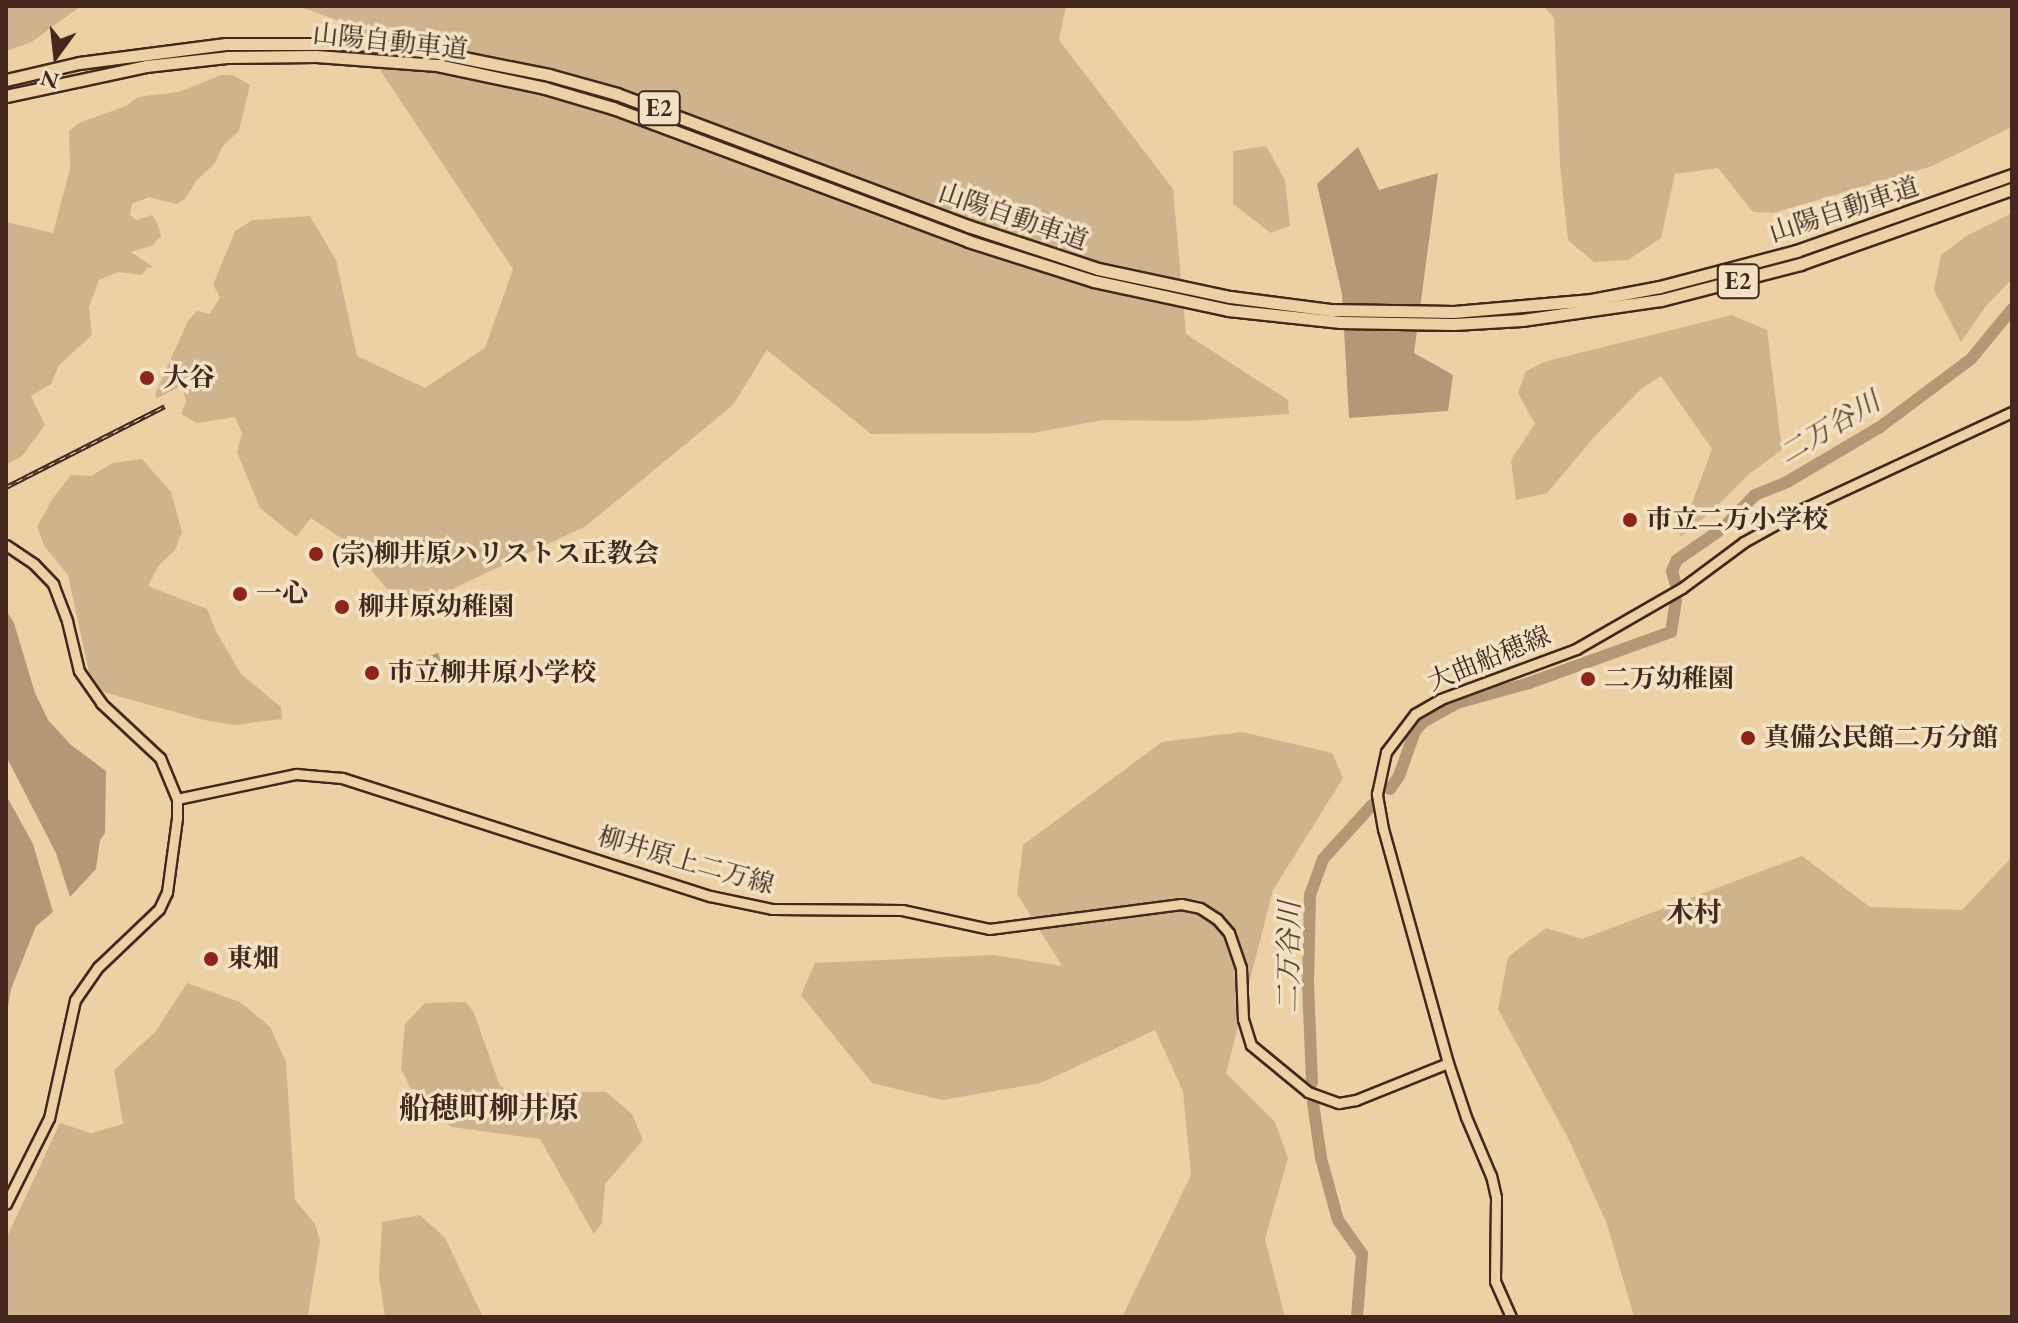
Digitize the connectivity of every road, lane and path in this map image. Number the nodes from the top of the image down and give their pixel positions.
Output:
1 (6, 80) edge
2 (6, 96) edge
3 (2012, 175) edge
4 (2012, 189) edge
5 (1290, 312) junction
6 (1454, 318) junction
7 (2012, 412) edge
8 (6, 545) edge
9 (177, 799) junction
10 (1448, 1063) junction
11 (6, 1204) edge
12 (1511, 1317) edge

1 - 5 highway, 山陽自動車道 / E2
2 - 5 highway, 山陽自動車道 / E2
3 - 6 highway, 山陽自動車道 / E2
4 - 6 highway, 山陽自動車道 / E2
5 - 6 highway, 山陽自動車道 / E2
7 - 10 main road, 大曲船穂線
8 - 9 main road
9 - 10 main road, 柳井原上二万線
9 - 11 main road
10 - 12 main road, 大曲船穂線

